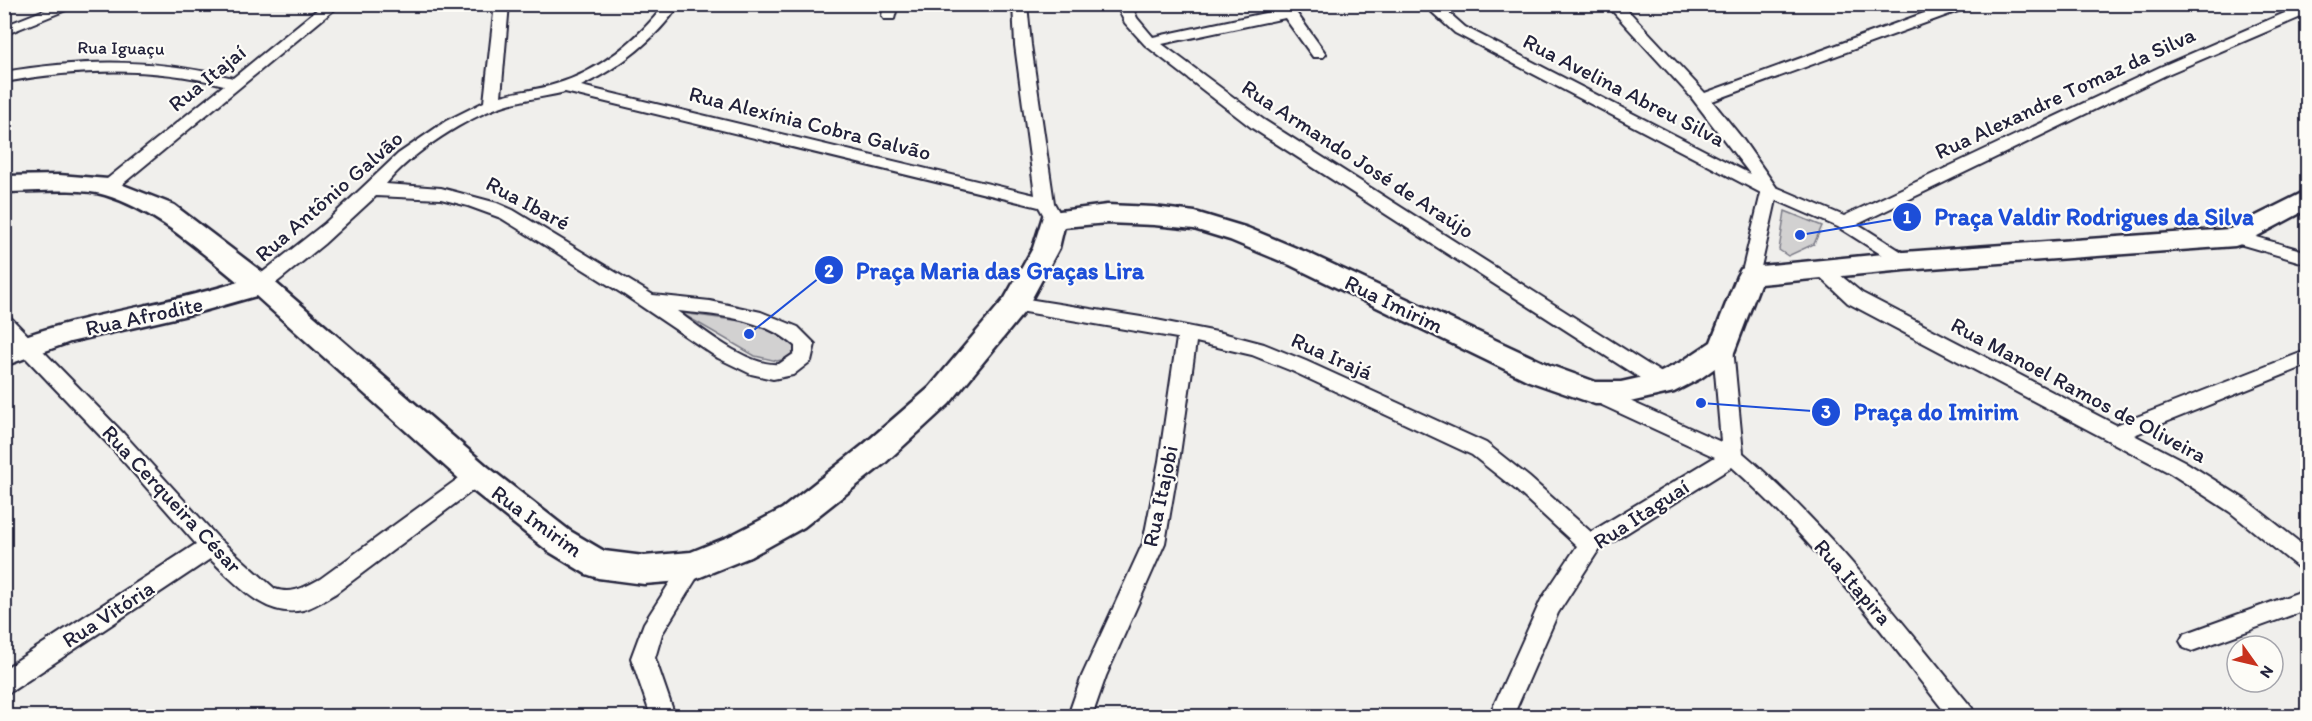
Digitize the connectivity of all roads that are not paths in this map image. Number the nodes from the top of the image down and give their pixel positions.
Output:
1 (74, 4) edge
2 (334, 4) edge
3 (502, 4) edge
4 (674, 4) edge
5 (1020, 4) edge
6 (1123, 4) edge
7 (1430, 4) edge
8 (1613, 4) edge
9 (1964, 4) edge
10 (2307, 8) edge
11 (1285, 9) edge
12 (4, 30) edge
13 (1150, 42) junction
14 (1318, 54) dead end
15 (4, 77) edge
16 (236, 84) junction
17 (564, 87) junction
18 (1704, 99) junction
19 (492, 105) junction
20 (4, 184) edge
21 (108, 187) junction
22 (372, 190) junction
23 (1770, 191) junction
24 (2307, 198) edge
25 (1049, 211) junction
26 (1844, 223) junction
27 (2235, 237) junction
28 (2307, 258) edge
29 (1904, 261) junction
30 (1822, 269) junction
31 (1750, 276) junction
32 (260, 285) junction
33 (649, 301) junction
34 (1015, 304) junction
35 (4, 323) edge
36 (1187, 334) junction
37 (1723, 348) junction
38 (16, 350) edge
39 (2307, 357) edge
40 (1664, 384) junction
41 (1594, 393) junction
42 (2113, 435) junction
43 (1733, 456) junction
44 (477, 476) junction
45 (1590, 544) junction
46 (211, 546) junction
47 (2307, 562) edge
48 (693, 566) junction
49 (2307, 599) edge
50 (2192, 641) dead end
51 (4, 683) edge
52 (663, 717) edge
53 (1080, 717) edge
54 (1502, 717) edge
55 (1963, 717) edge

1 - 12 street
2 - 16 street, Rua Itajaí
3 - 19 street
4 - 17 street, Rua Antônio Galvão
5 - 25 street
6 - 13 street, Rua Armando José de Araújo
7 - 23 street, Rua Avelina Abreu Silva
8 - 18 street
9 - 18 street
10 - 26 street, Rua Alexandre Tomaz da Silva
11 - 13 street
11 - 14 street
13 - 40 street, Rua Armando José de Araújo
15 - 16 street, Rua Iguaçu
16 - 21 street, Rua Itajaí
17 - 19 street, Rua Antônio Galvão
17 - 25 street, Rua Alexínia Cobra Galvão
18 - 23 street
19 - 22 street, Rua Antônio Galvão
20 - 21 street, Rua Imirim
21 - 32 street, Rua Imirim
22 - 32 street, Rua Antônio Galvão
22 - 33 street, Rua Ibaré
23 - 26 street, Rua Avelina Abreu Silva
23 - 31 street
24 - 27 street
25 - 34 street, Rua Imirim
25 - 41 street, Rua Imirim
26 - 29 street, Rua Avelina Abreu Silva
27 - 28 street
27 - 29 street
29 - 30 street
30 - 31 street
30 - 42 street, Rua Manoel Ramos de Oliveira
31 - 37 street
32 - 38 street, Rua Afrodite
32 - 44 street, Rua Imirim
33 - 33 street, Rua Ibaré
34 - 36 street, Rua Irajá
34 - 48 street, Rua Imirim
35 - 38 street, Rua Cerqueira César
36 - 45 street, Rua Irajá
36 - 53 street, Rua Itajobi
37 - 40 street, Rua Imirim
37 - 43 street
38 - 46 street, Rua Cerqueira César
39 - 42 street
40 - 41 street, Rua Imirim
41 - 43 street, Rua Itapira
42 - 47 street, Rua Manoel Ramos de Oliveira
43 - 45 street, Rua Itaguaí
43 - 55 street, Rua Itapira
44 - 46 street, Rua Cerqueira César
44 - 48 street, Rua Imirim
45 - 54 street, Rua Itaguaí
46 - 51 street, Rua Vitória
48 - 52 street
49 - 50 street

